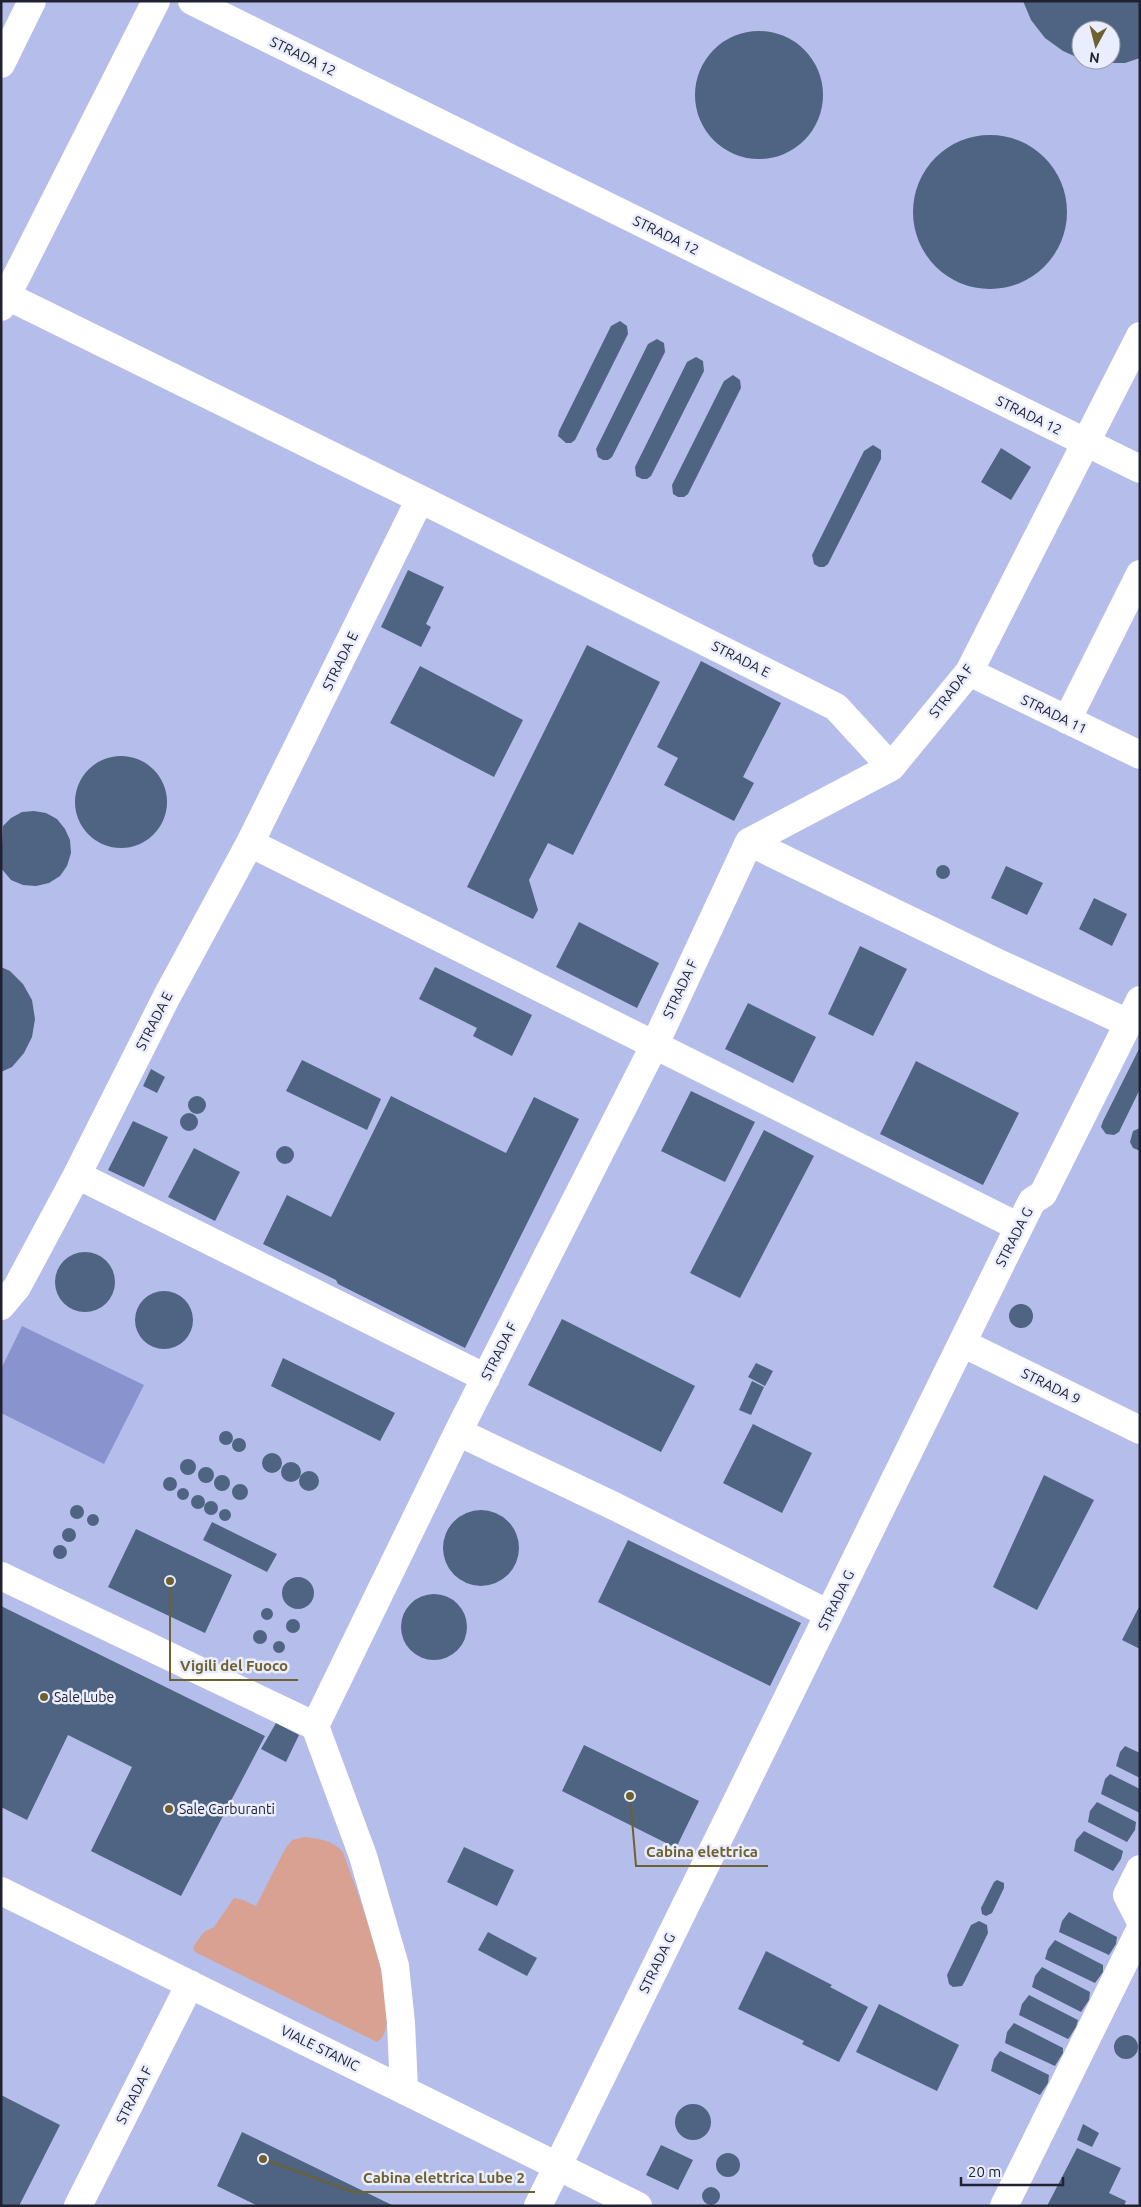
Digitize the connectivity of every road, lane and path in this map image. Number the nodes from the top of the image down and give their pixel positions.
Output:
1 (32, 1) edge
2 (156, 1) edge
3 (192, 1) edge
4 (1, 64) edge
5 (3, 301) edge
6 (1140, 336) edge
7 (1085, 442) junction
8 (1140, 469) edge
9 (420, 499) junction
10 (1140, 574) edge
11 (968, 672) junction
12 (1067, 720) junction
13 (1140, 755) edge
14 (891, 767) junction
15 (749, 842) junction
16 (250, 843) junction
17 (1134, 1011) edge
18 (654, 1046) junction
19 (78, 1174) junction
20 (1019, 1226) junction
21 (1, 1306) edge
22 (962, 1343) junction
23 (486, 1378) junction
24 (1140, 1430) edge
25 (458, 1432) junction
26 (1, 1576) edge
27 (829, 1614) junction
28 (316, 1726) junction
29 (1140, 1869) edge
30 (1, 1891) edge
31 (1140, 1920) edge
32 (1140, 1930) edge
33 (190, 1984) junction
34 (404, 2089) junction
35 (557, 2166) junction
36 (78, 2206) edge
37 (538, 2206) edge
38 (638, 2206) edge
39 (1004, 2206) edge

1 - 4 lane
2 - 5 lane
3 - 7 lane, STRADA 12
5 - 9 lane
6 - 7 lane, STRADA F
7 - 8 lane, STRADA 12
7 - 11 lane, STRADA F
9 - 14 lane, STRADA E
9 - 16 lane, STRADA E
10 - 12 lane
11 - 12 lane, STRADA 11
11 - 14 lane, STRADA F
12 - 13 lane, STRADA 11
14 - 15 lane, STRADA F
15 - 17 lane
15 - 18 lane, STRADA F
16 - 18 lane
16 - 19 lane, STRADA E
17 - 20 lane, STRADA G
18 - 20 lane
18 - 23 lane, STRADA F
19 - 21 lane, STRADA E
19 - 23 lane
20 - 22 lane, STRADA G
22 - 24 lane, STRADA 9
22 - 27 lane, STRADA G
23 - 25 lane, STRADA F
25 - 27 lane
25 - 28 lane, STRADA F
26 - 28 lane
27 - 35 lane, STRADA G
28 - 34 lane
29 - 31 lane
30 - 33 lane, VIALE STANIC
32 - 39 lane
33 - 34 lane, VIALE STANIC
33 - 36 lane, STRADA F
34 - 35 lane, VIALE STANIC
35 - 37 lane, STRADA G
35 - 38 lane, VIALE STANIC

